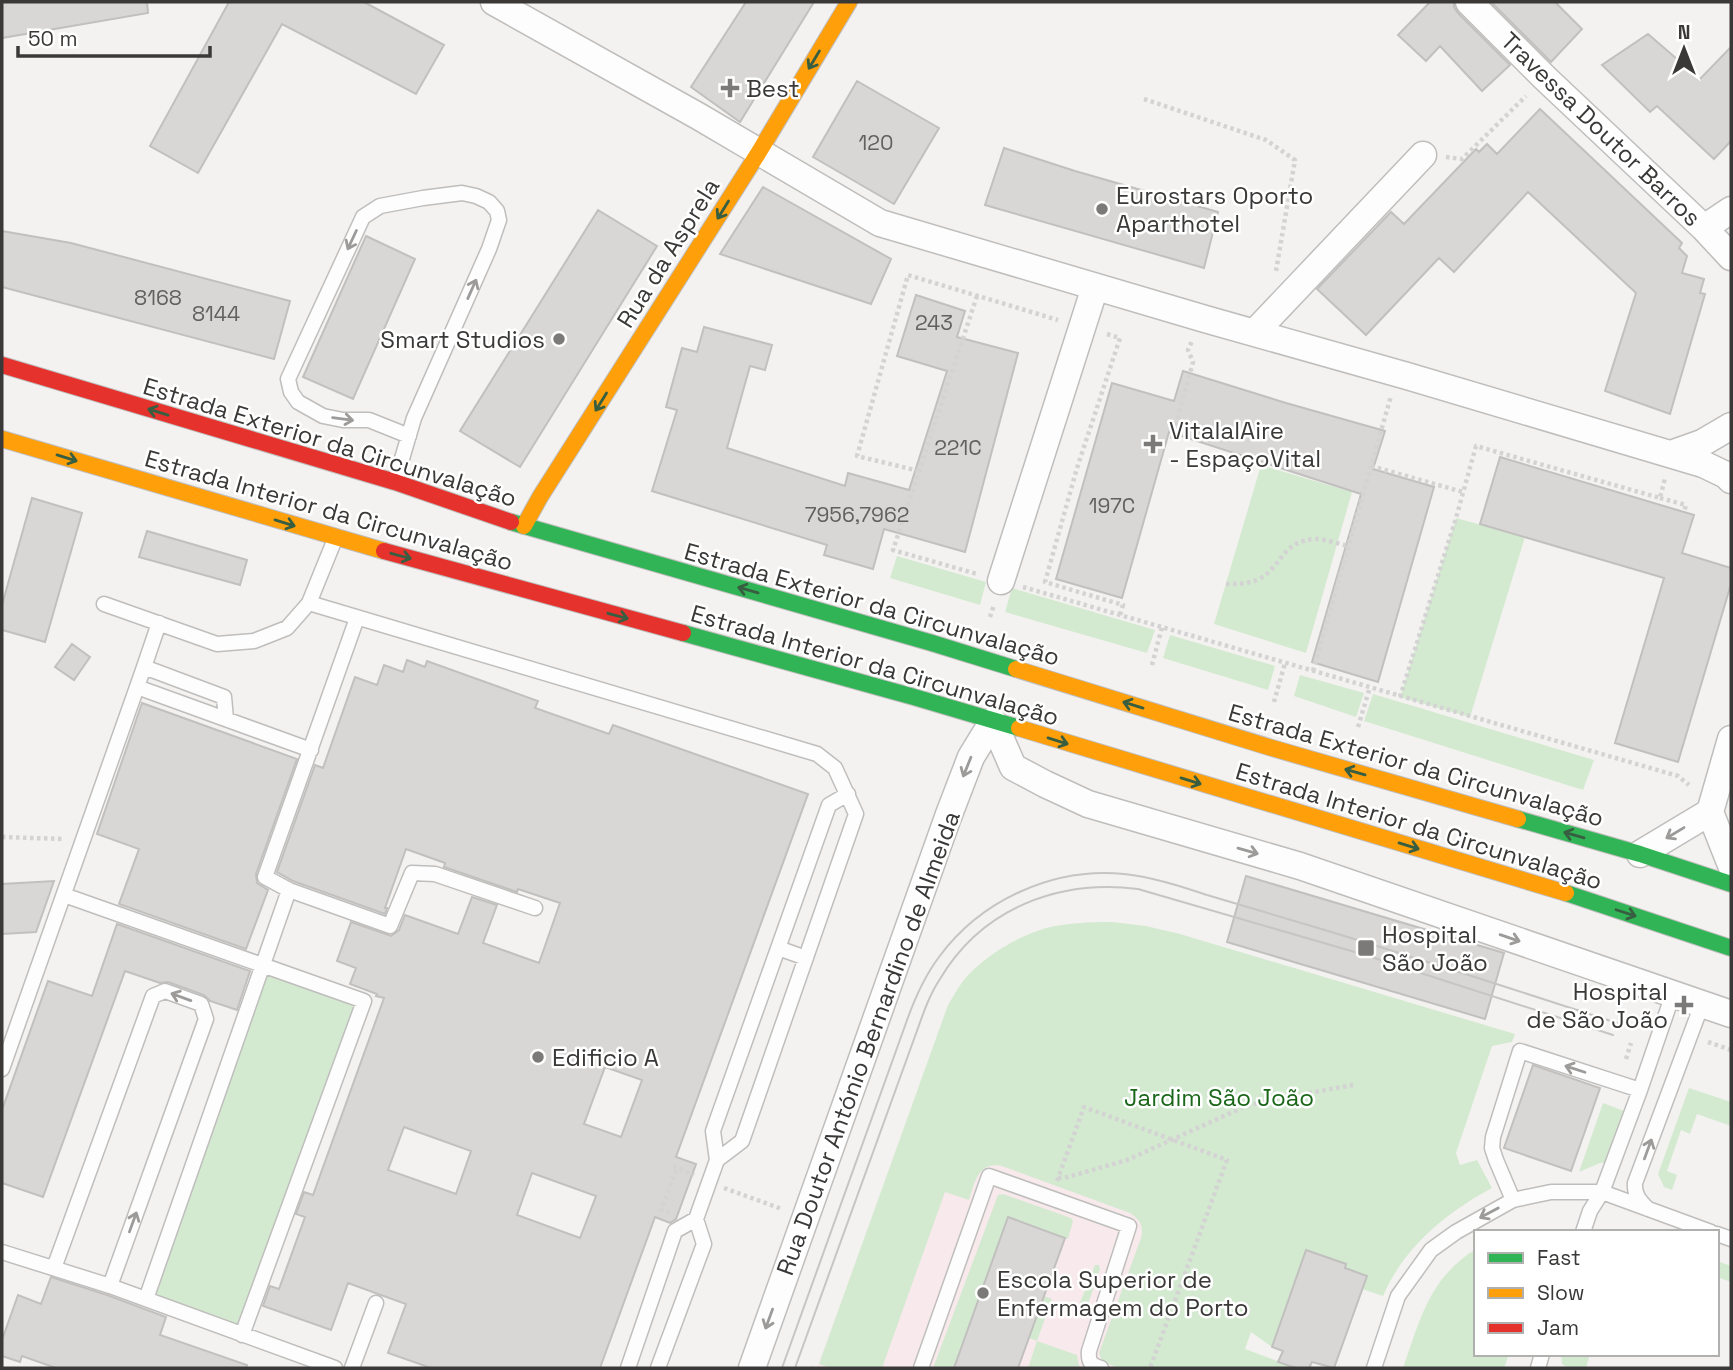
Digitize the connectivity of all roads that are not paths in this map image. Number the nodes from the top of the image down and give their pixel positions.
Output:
1 (494, 2) edge
2 (849, 2) edge
3 (1469, 2) edge
4 (760, 152) junction
5 (1423, 155) road end
6 (1731, 210) edge
7 (1704, 228) junction
8 (1731, 257) edge
9 (1095, 287) junction
10 (1255, 332) junction
11 (2, 365) edge
12 (1731, 426) edge
13 (409, 436) junction
14 (2, 439) edge
15 (1671, 454) junction
16 (1731, 480) edge
17 (395, 482) junction
18 (514, 531) junction
19 (335, 538) junction
20 (489, 564) dead end
21 (521, 570) dead end
22 (471, 575) junction
23 (1001, 581) road end
24 (552, 598) junction
25 (309, 603) junction
26 (104, 604) dead end
27 (357, 618) junction
28 (159, 623) junction
29 (144, 667) junction
30 (137, 687) junction
31 (1001, 716) junction
32 (226, 719) junction
33 (1245, 739) junction
34 (1731, 739) edge
35 (1196, 743) dead end
36 (311, 750) junction
37 (848, 794) junction
38 (1710, 812) junction
39 (1640, 854) junction
40 (1731, 865) edge
41 (1731, 884) edge
42 (289, 890) junction
43 (64, 895) junction
44 (535, 908) dead end
45 (778, 948) junction
46 (1731, 948) edge
47 (806, 958) junction
48 (263, 965) junction
49 (1673, 994) junction
50 (1702, 1004) junction
51 (1731, 1014) edge
52 (2, 1069) edge
53 (1640, 1090) junction
54 (717, 1160) junction
55 (1602, 1192) junction
56 (1513, 1200) junction
57 (1649, 1210) junction
58 (696, 1219) junction
59 (1584, 1230) edge
60 (1705, 1230) edge
61 (2, 1252) edge
62 (54, 1268) junction
63 (110, 1286) junction
64 (146, 1299) junction
65 (376, 1303) dead end
66 (242, 1335) junction
67 (335, 1368) edge
68 (352, 1368) edge
69 (628, 1368) edge
70 (658, 1368) edge
71 (752, 1368) edge
72 (921, 1368) edge
73 (1101, 1368) edge
74 (1374, 1368) edge

1 - 4 street
2 -> 4 main road, Rua da Asprela
3 - 7 street, Travessa Doutor Barros
4 - 9 street
4 -> 18 main road, Rua da Asprela
5 - 10 street
6 - 7 street
7 - 8 street, Travessa Doutor Barros
9 - 10 street
9 - 23 street
10 - 15 street
17 -> 11 main road, Estrada Exterior da Circunvalação
12 - 15 street
13 -> 13 lane
13 - 17 lane
14 -> 19 main road, Estrada Interior da Circunvalação
15 - 16 street
17 - 18 main road, Estrada Exterior da Circunvalação
33 -> 18 main road, Estrada Exterior da Circunvalação
19 -> 22 main road, Estrada Interior da Circunvalação
19 - 25 lane
20 - 22 main road
21 - 24 main road
22 - 24 main road, Estrada Interior da Circunvalação
24 -> 31 main road, Estrada Interior da Circunvalação
25 - 27 lane
25 - 28 lane
26 - 28 lane
27 - 36 lane
27 - 37 lane
28 - 29 lane
29 - 30 lane
29 - 32 lane
30 - 32 lane
30 - 43 lane
31 -> 46 main road, Estrada Interior da Circunvalação
31 -> 49 street
31 -> 71 street, Rua Doutor António Bernardino de Almeida
32 - 36 lane
33 - 35 main road
39 -> 33 main road, Estrada Exterior da Circunvalação
34 - 38 street
36 - 42 lane
37 - 45 lane
37 - 47 lane
38 -> 39 street
38 - 40 street
39 - 41 main road, Estrada Exterior da Circunvalação
42 - 44 lane
42 - 48 lane
43 - 48 lane
43 - 52 lane
45 - 47 lane
45 - 54 lane
47 - 54 lane
48 - 64 lane
48 - 66 lane
49 - 50 street
49 - 53 lane
50 - 51 street
57 -> 50 lane
53 - 55 lane
53 -> 56 lane
54 - 58 lane
55 - 56 lane
55 - 57 lane
55 - 59 lane
56 -> 74 lane
57 - 60 lane
58 - 69 lane
58 - 70 lane
61 - 62 lane
62 - 63 lane
63 -> 62 lane
63 - 64 lane
64 - 66 lane
65 - 68 lane
66 - 67 lane
72 - 73 lane

